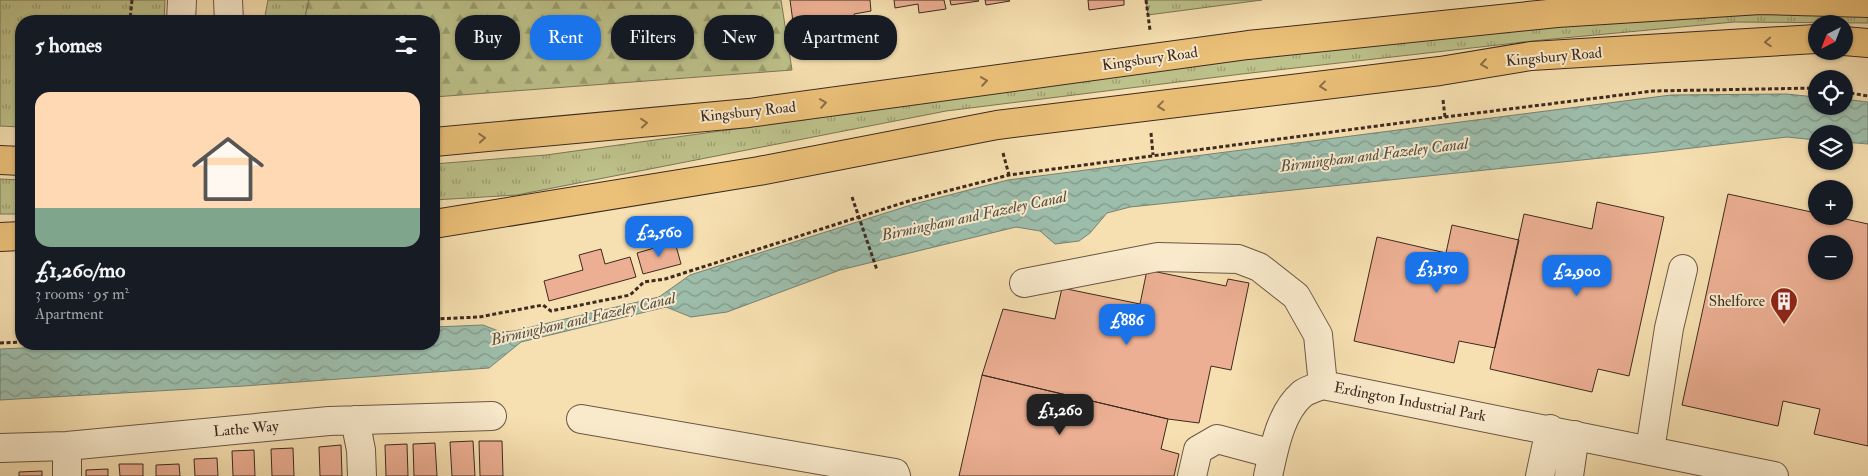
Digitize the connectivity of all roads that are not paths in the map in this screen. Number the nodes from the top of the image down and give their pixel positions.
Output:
1 (182, 0) edge
2 (228, 0) edge
3 (1868, 3) edge
4 (181, 15) edge
5 (229, 15) edge
6 (1808, 39) edge
7 (1853, 42) edge
8 (1868, 43) edge
9 (440, 141) edge
10 (0, 160) edge
11 (15, 161) edge
12 (440, 223) edge
13 (15, 236) edge
14 (0, 237) edge
15 (1683, 269) dead end
16 (1024, 282) dead end
17 (1323, 384) junction
18 (492, 416) dead end
19 (582, 419) dead end
20 (354, 420) junction
21 (1563, 432) junction
22 (67, 446) junction
23 (0, 448) edge
24 (1650, 450) junction
25 (1271, 465) edge
26 (1724, 471) edge
27 (67, 476) edge
28 (362, 476) edge
29 (896, 476) edge
30 (1192, 476) edge
31 (1540, 476) edge
32 (1569, 476) edge
33 (1774, 476) edge

1 - 4 street
2 - 5 street
9 -> 3 highway, Kingsbury Road
6 -> 12 highway, Kingsbury Road
7 - 8 highway
10 - 11 highway
13 - 14 highway
15 - 24 street
16 - 17 street
17 - 21 street, Erdington Industrial Park
17 - 25 street, Erdington Industrial Park
18 - 20 street, Lathe Way
19 - 29 street
20 - 22 street, Lathe Way
20 - 28 street
21 - 24 street, Erdington Industrial Park
21 - 31 street
21 - 32 street
22 - 23 street, Lathe Way
22 - 27 street
24 - 26 street, Erdington Industrial Park
25 - 30 street
26 - 33 street, Erdington Industrial Park

